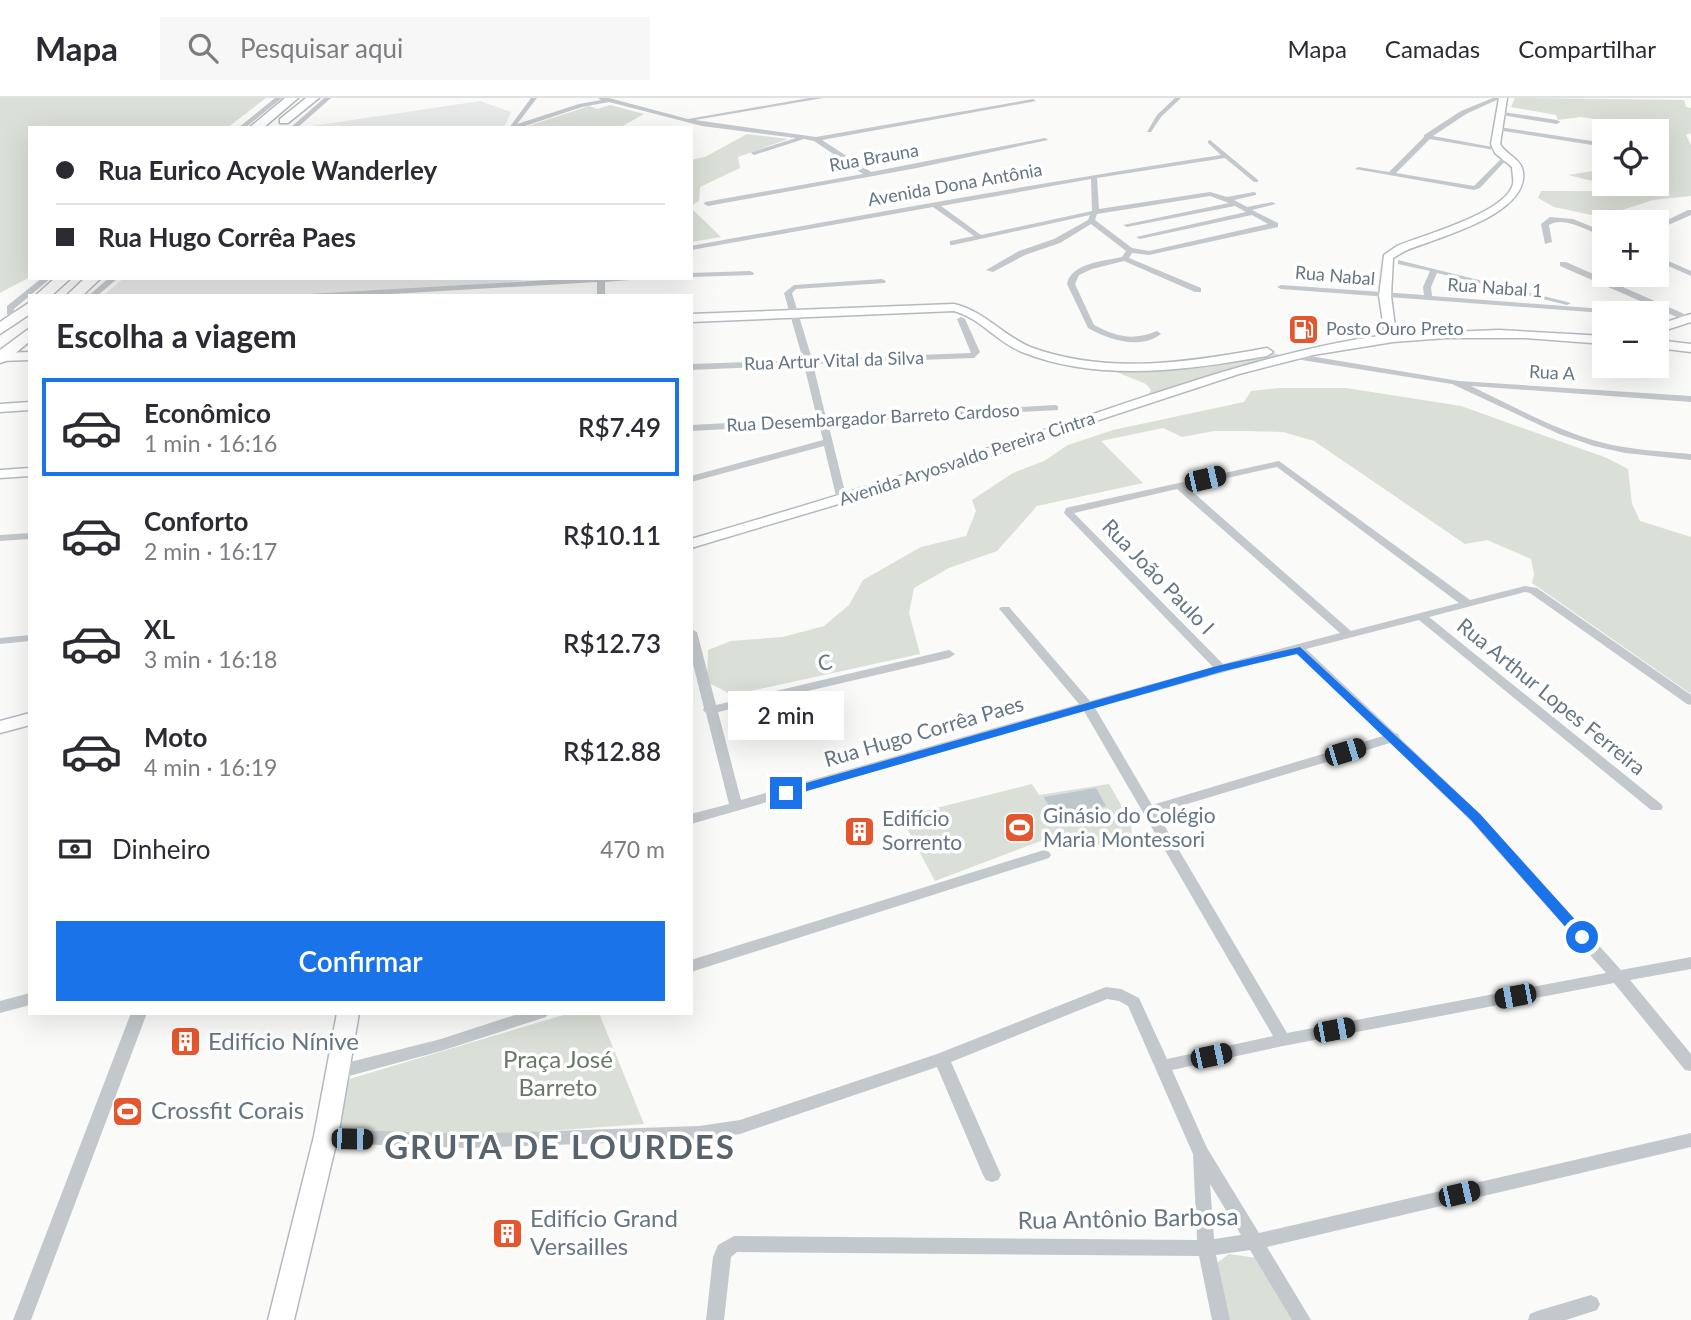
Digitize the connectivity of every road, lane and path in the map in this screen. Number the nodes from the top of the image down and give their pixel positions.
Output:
1 (292, 98) edge
2 (313, 98) edge
3 (328, 98) edge
4 (534, 98) edge
5 (620, 98) edge
6 (820, 98) edge
7 (1178, 98) edge
8 (1500, 98) edge
9 (604, 99) edge
10 (1033, 101) dead end
11 (277, 104) edge
12 (303, 113) junction
13 (1503, 114) junction
14 (687, 120) junction
15 (1557, 122) dead end
16 (244, 126) edge
17 (257, 126) edge
18 (280, 126) edge
19 (294, 126) edge
20 (513, 126) edge
21 (518, 126) edge
22 (1499, 129) junction
23 (1149, 131) dead end
24 (1426, 136) junction
25 (804, 138) junction
26 (816, 139) junction
27 (1045, 140) dead end
28 (1210, 142) dead end
29 (1592, 143) edge
30 (754, 153) dead end
31 (1502, 153) junction
32 (1226, 156) junction
33 (1358, 169) dead end
34 (1391, 174) junction
35 (870, 175) junction
36 (1094, 176) junction
37 (1256, 181) dead end
38 (1254, 194) dead end
39 (1231, 201) junction
40 (708, 204) dead end
41 (934, 204) junction
42 (1272, 204) dead end
43 (1250, 211) junction
44 (1096, 212) junction
45 (1691, 212) edge
46 (1091, 221) junction
47 (1669, 222) edge
48 (1127, 225) dead end
49 (1592, 230) edge
50 (978, 236) junction
51 (1140, 237) dead end
52 (1548, 242) dead end
53 (953, 243) dead end
54 (693, 248) edge
55 (1128, 255) junction
56 (1401, 262) dead end
57 (1563, 264) dead end
58 (1669, 264) edge
59 (990, 270) dead end
60 (1434, 270) junction
61 (750, 273) dead end
62 (1691, 274) edge
63 (693, 275) edge
64 (44, 280) edge
65 (62, 280) edge
66 (92, 280) edge
67 (112, 280) edge
68 (584, 280) edge
69 (881, 281) dead end
70 (499, 285) junction
71 (1281, 287) dead end
72 (1198, 289) dead end
73 (44, 294) edge
74 (75, 294) edge
75 (94, 294) edge
76 (330, 294) edge
77 (497, 294) edge
78 (1385, 296) junction
79 (1428, 299) junction
80 (1592, 308) edge
81 (1592, 311) edge
82 (26, 313) edge
83 (795, 313) junction
84 (960, 313) junction
85 (693, 318) edge
86 (1690, 319) edge
87 (1669, 326) edge
88 (0, 330) edge
89 (1157, 334) dead end
90 (28, 335) edge
91 (1390, 335) junction
92 (1669, 335) edge
93 (1592, 336) edge
94 (1592, 338) edge
95 (1691, 341) edge
96 (1669, 345) edge
97 (1691, 348) edge
98 (1319, 350) junction
99 (976, 354) joint
100 (28, 356) edge
101 (1292, 356) junction
102 (0, 357) edge
103 (808, 362) junction
104 (1331, 362) junction
105 (1168, 366) junction
106 (693, 367) edge
107 (1118, 367) junction
108 (1454, 382) junction
109 (1188, 385) junction
110 (1157, 395) junction
111 (1691, 399) edge
112 (28, 406) edge
113 (0, 408) edge
114 (1055, 408) dead end
115 (821, 420) junction
116 (693, 428) edge
117 (827, 442) junction
118 (1691, 457) edge
119 (28, 472) edge
120 (0, 474) edge
121 (693, 478) edge
122 (1178, 485) junction
123 (842, 500) junction
124 (28, 536) edge
125 (0, 538) edge
126 (693, 543) edge
127 (1468, 604) junction
128 (1005, 609) dead end
129 (1422, 617) junction
130 (1350, 636) junction
131 (28, 638) edge
132 (0, 641) edge
133 (693, 641) edge
134 (1300, 650) junction
135 (948, 654) dead end
136 (1221, 668) junction
137 (1691, 701) edge
138 (1088, 707) junction
139 (709, 710) junction
140 (28, 720) edge
141 (0, 727) edge
142 (1394, 737) junction
143 (736, 807) junction
144 (1656, 807) dead end
145 (1149, 811) junction
146 (693, 818) edge
147 (1044, 855) dead end
148 (1691, 963) edge
149 (693, 965) edge
150 (1618, 977) junction
151 (1117, 994) joint
152 (28, 1000) edge
153 (0, 1007) edge
154 (138, 1015) edge
155 (348, 1015) edge
156 (535, 1015) edge
157 (1283, 1040) junction
158 (942, 1059) junction
159 (1691, 1065) edge
160 (1163, 1066) junction
161 (338, 1072) junction
162 (326, 1136) junction
163 (1691, 1140) edge
164 (1200, 1152) junction
165 (992, 1175) dead end
166 (1253, 1242) junction
167 (1206, 1248) junction
168 (1591, 1304) dead end
169 (22, 1320) edge
170 (281, 1320) edge
171 (715, 1320) edge
172 (1221, 1320) edge
173 (1302, 1320) edge
174 (1537, 1320) edge

1 - 11 highway
2 - 12 highway
3 - 12 street
4 - 20 street
5 - 9 street
6 - 14 street
7 - 23 street
8 - 13 main road
8 - 24 street
9 - 14 street
9 - 21 street
10 - 26 street
11 - 16 street
11 - 17 highway
12 - 18 highway
12 - 19 street
13 - 15 street
13 - 22 main road
14 - 25 street
22 - 29 street
22 - 31 main road
24 - 31 street
24 - 34 street
25 - 26 street
25 - 30 street
26 - 35 street
27 - 35 street, Rua Brauna
28 - 32 street
31 - 34 street
31 - 78 main road
32 - 36 street, Avenida Dona Antônia
32 - 37 street
33 - 34 street
35 - 40 street, Rua Brauna
36 - 41 street, Avenida Dona Antônia
36 - 44 street
38 - 39 street
39 - 43 street
39 - 44 street
39 - 48 street
41 - 50 street
41 - 54 street, Avenida Dona Antônia
42 - 43 street
43 - 51 street
43 - 55 street
44 - 46 street
44 - 50 street
45 - 47 street
46 - 55 street
46 - 59 street
49 - 52 street
50 - 53 street
55 - 72 street
55 - 89 street
56 - 60 street
57 - 86 street
58 - 62 street
60 - 79 street
60 - 80 street
61 - 63 street
64 - 82 street
65 - 73 highway
66 - 74 highway
67 - 75 street
68 - 70 street
69 - 83 street
70 - 76 street
70 - 77 street
71 - 78 street, Rua Nabal
78 - 79 street, Rua Nabal 1
78 - 91 main road
79 - 81 street, Rua Nabal 1
82 - 88 highway
83 - 84 main road
83 - 85 main road
83 - 103 street
84 - 99 street
84 - 107 main road
86 - 87 main road
90 - 102 highway
91 - 93 main road
91 - 94 main road
91 - 98 main road, Avenida Aryosvaldo Pereira Cintra
91 - 105 main road
92 - 95 main road
96 - 97 main road
98 - 101 main road, Avenida Aryosvaldo Pereira Cintra
98 - 104 street
99 - 103 street, Rua Artur Vital da Silva
100 - 102 main road
101 - 104 street
101 - 109 main road, Avenida Aryosvaldo Pereira Cintra
103 - 106 street, Rua Artur Vital da Silva
103 - 115 street
104 - 108 street
105 - 107 main road
105 - 109 main road
107 - 110 main road
108 - 111 street, Rua A
108 - 118 street
109 - 110 main road, Avenida Aryosvaldo Pereira Cintra
110 - 123 main road, Avenida Aryosvaldo Pereira Cintra
112 - 113 main road
114 - 115 street, Rua Desembargador Barreto Cardoso
115 - 116 street, Rua Desembargador Barreto Cardoso
115 - 117 street
117 - 121 street
117 - 123 street
119 - 120 main road
122 - 127 street
122 - 130 street
122 - 136 street, Rua João Paulo I
123 - 126 main road, Avenida Aryosvaldo Pereira Cintra
124 - 125 street
127 - 129 street, Rua Hugo Corrêa Paes
127 - 137 street, Rua Hugo Corrêa Paes
128 - 138 street
129 - 130 street, Rua Hugo Corrêa Paes
129 - 144 street, Rua Arthur Lopes Ferreira
130 - 134 street, Rua Hugo Corrêa Paes
131 - 132 street
133 - 139 street
134 - 136 street, Rua Hugo Corrêa Paes
134 - 142 street
135 - 139 street, C
136 - 138 street, Rua Hugo Corrêa Paes
138 - 143 street, Rua Hugo Corrêa Paes
138 - 145 street
139 - 143 street
140 - 141 main road
142 - 145 street
142 - 150 street
143 - 146 street, Rua Hugo Corrêa Paes
145 - 157 street
147 - 149 street
148 - 150 street
150 - 157 street
150 - 159 street
151 - 158 street
151 - 160 street
152 - 153 street
154 - 169 street
155 - 161 main road
156 - 161 street
157 - 160 street
158 - 162 street
158 - 165 street
160 - 164 street
161 - 162 main road
162 - 170 main road
163 - 166 street, Rua Antônio Barbosa
164 - 166 street
164 - 167 street
166 - 167 street, Rua Antônio Barbosa
166 - 173 street
167 - 171 street, Rua Antônio Barbosa
167 - 172 street
168 - 174 street

